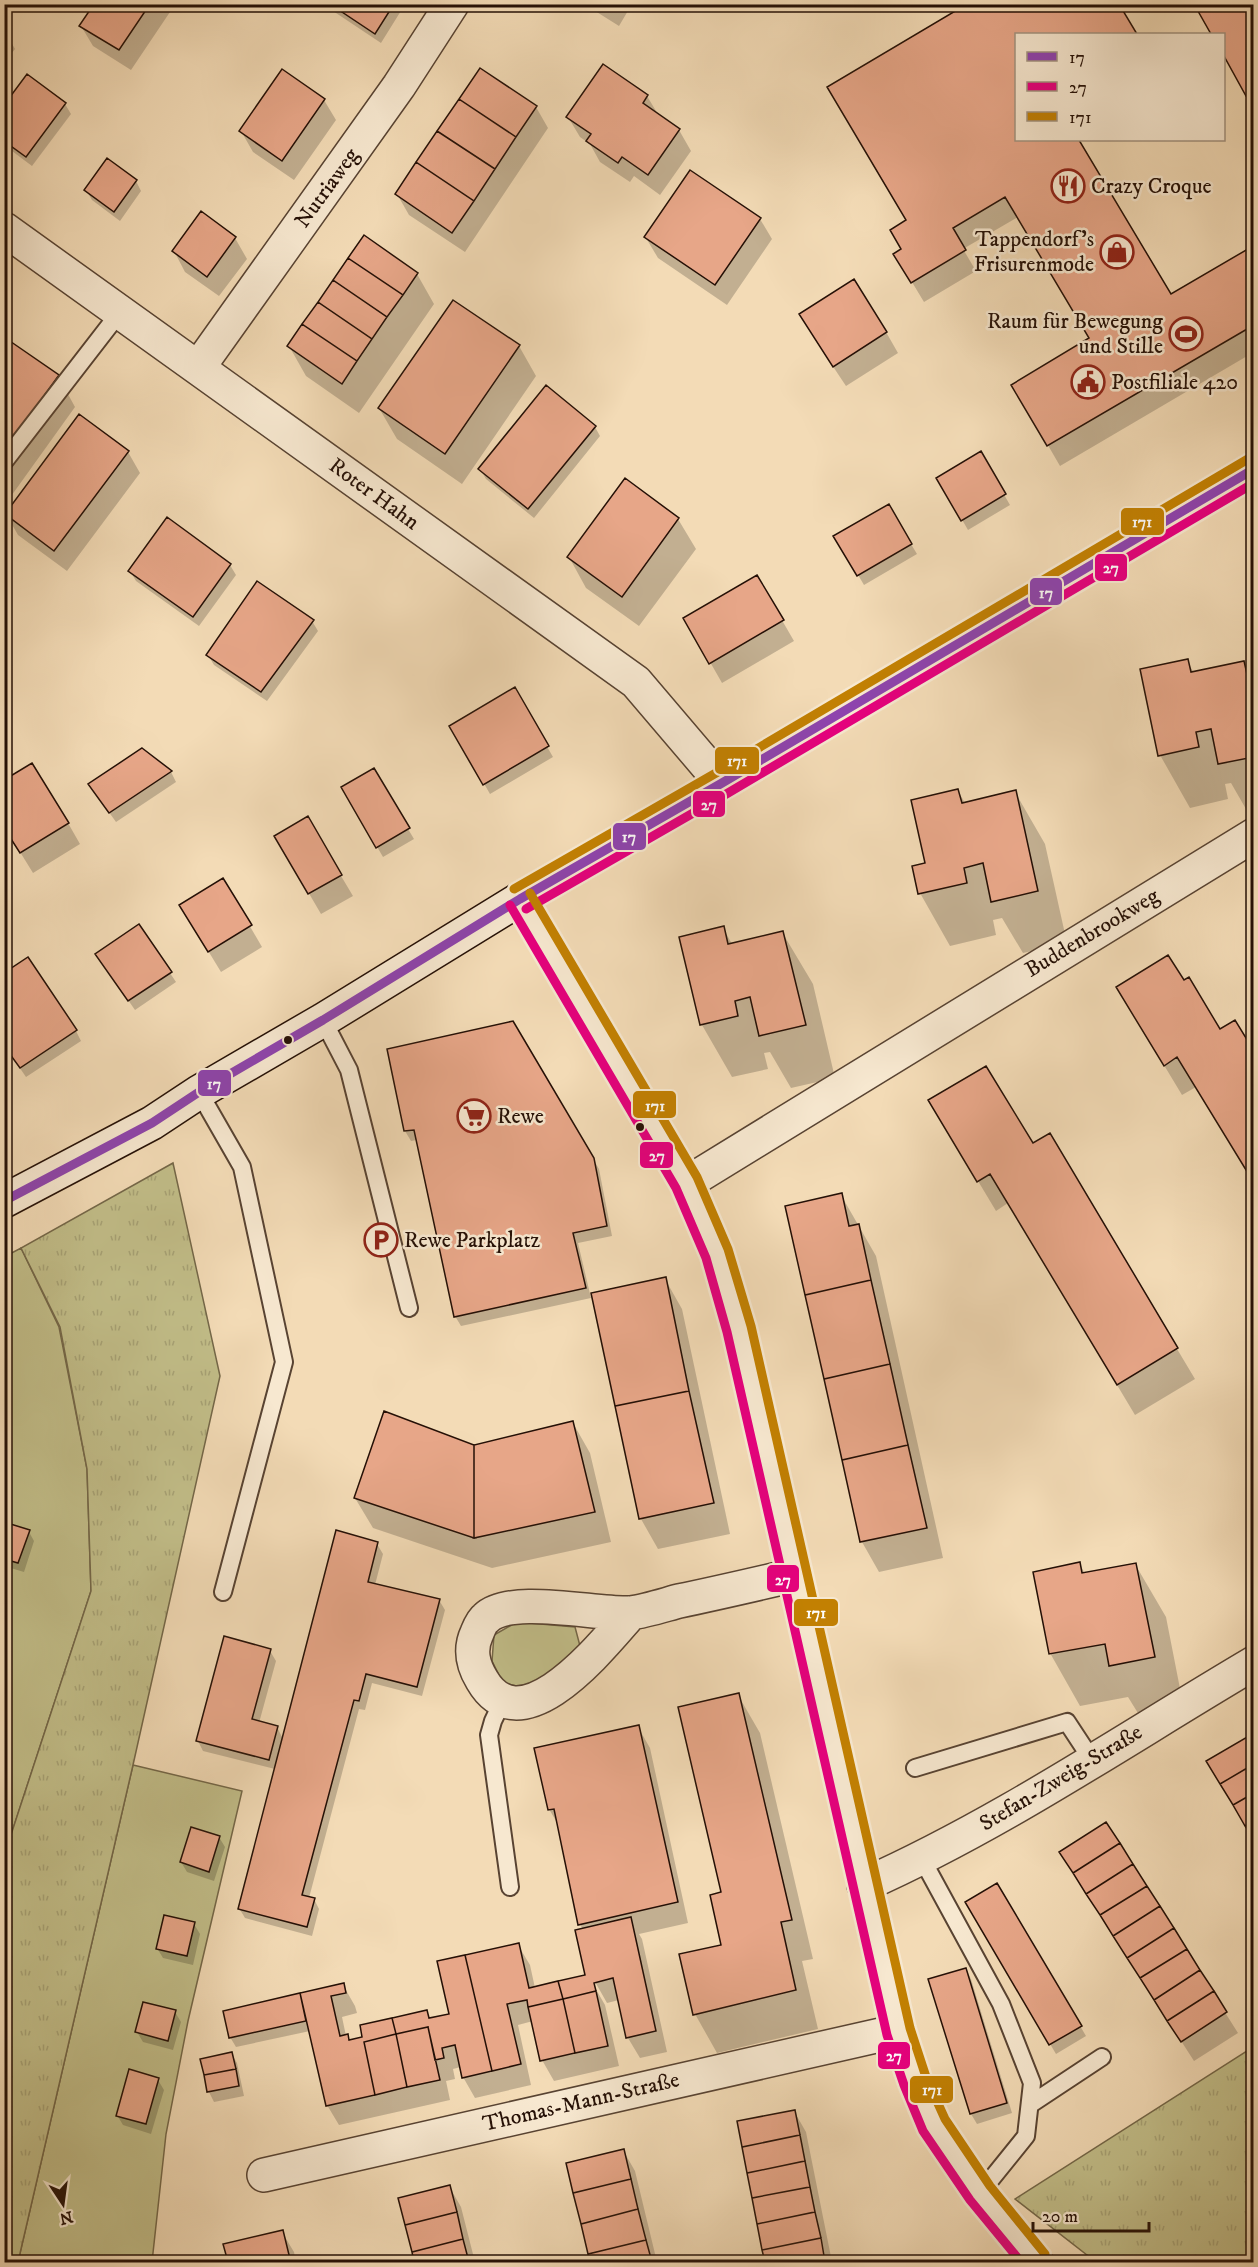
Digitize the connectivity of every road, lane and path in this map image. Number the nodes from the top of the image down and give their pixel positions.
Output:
1 (452, 4) edge
2 (4, 229) edge
3 (120, 312) junction
4 (198, 368) junction
5 (4, 462) edge
6 (1251, 478) edge
7 (722, 783) junction
8 (1254, 835) edge
9 (520, 899) junction
10 (322, 1020) junction
11 (199, 1092) junction
12 (687, 1183) junction
13 (9, 1199) edge
14 (410, 1308) dead end
15 (795, 1575) junction
16 (223, 1592) dead end
17 (631, 1613) junction
18 (1254, 1663) edge
19 (503, 1700) junction
20 (1092, 1760) junction
21 (915, 1768) dead end
22 (922, 1859) junction
23 (864, 1885) junction
24 (510, 1887) dead end
25 (898, 2031) junction
26 (1102, 2057) dead end
27 (1031, 2104) junction
28 (264, 2175) dead end
29 (980, 2193) junction
30 (1036, 2262) edge

1 - 4 street, Nutriaweg
2 - 3 street, Roter Hahn
3 - 4 street, Roter Hahn
3 - 5 lane
4 - 7 street, Roter Hahn
6 - 7 street
7 - 9 street
8 - 12 street, Buddenbrookweg
9 - 10 street
9 - 12 street
10 - 11 street
10 - 14 lane
11 - 13 street
11 - 16 lane
12 - 15 street
15 - 17 street
15 - 23 street
17 - 19 street
17 - 19 street
18 - 20 street, Stefan-Zweig-Straße
19 - 24 lane
20 - 21 lane
20 - 22 street, Stefan-Zweig-Straße
22 - 23 street, Stefan-Zweig-Straße
22 - 27 lane
23 - 25 street
25 - 28 street, Thomas-Mann-Straße
25 - 29 street
26 - 27 lane
27 - 29 lane
29 - 30 street

